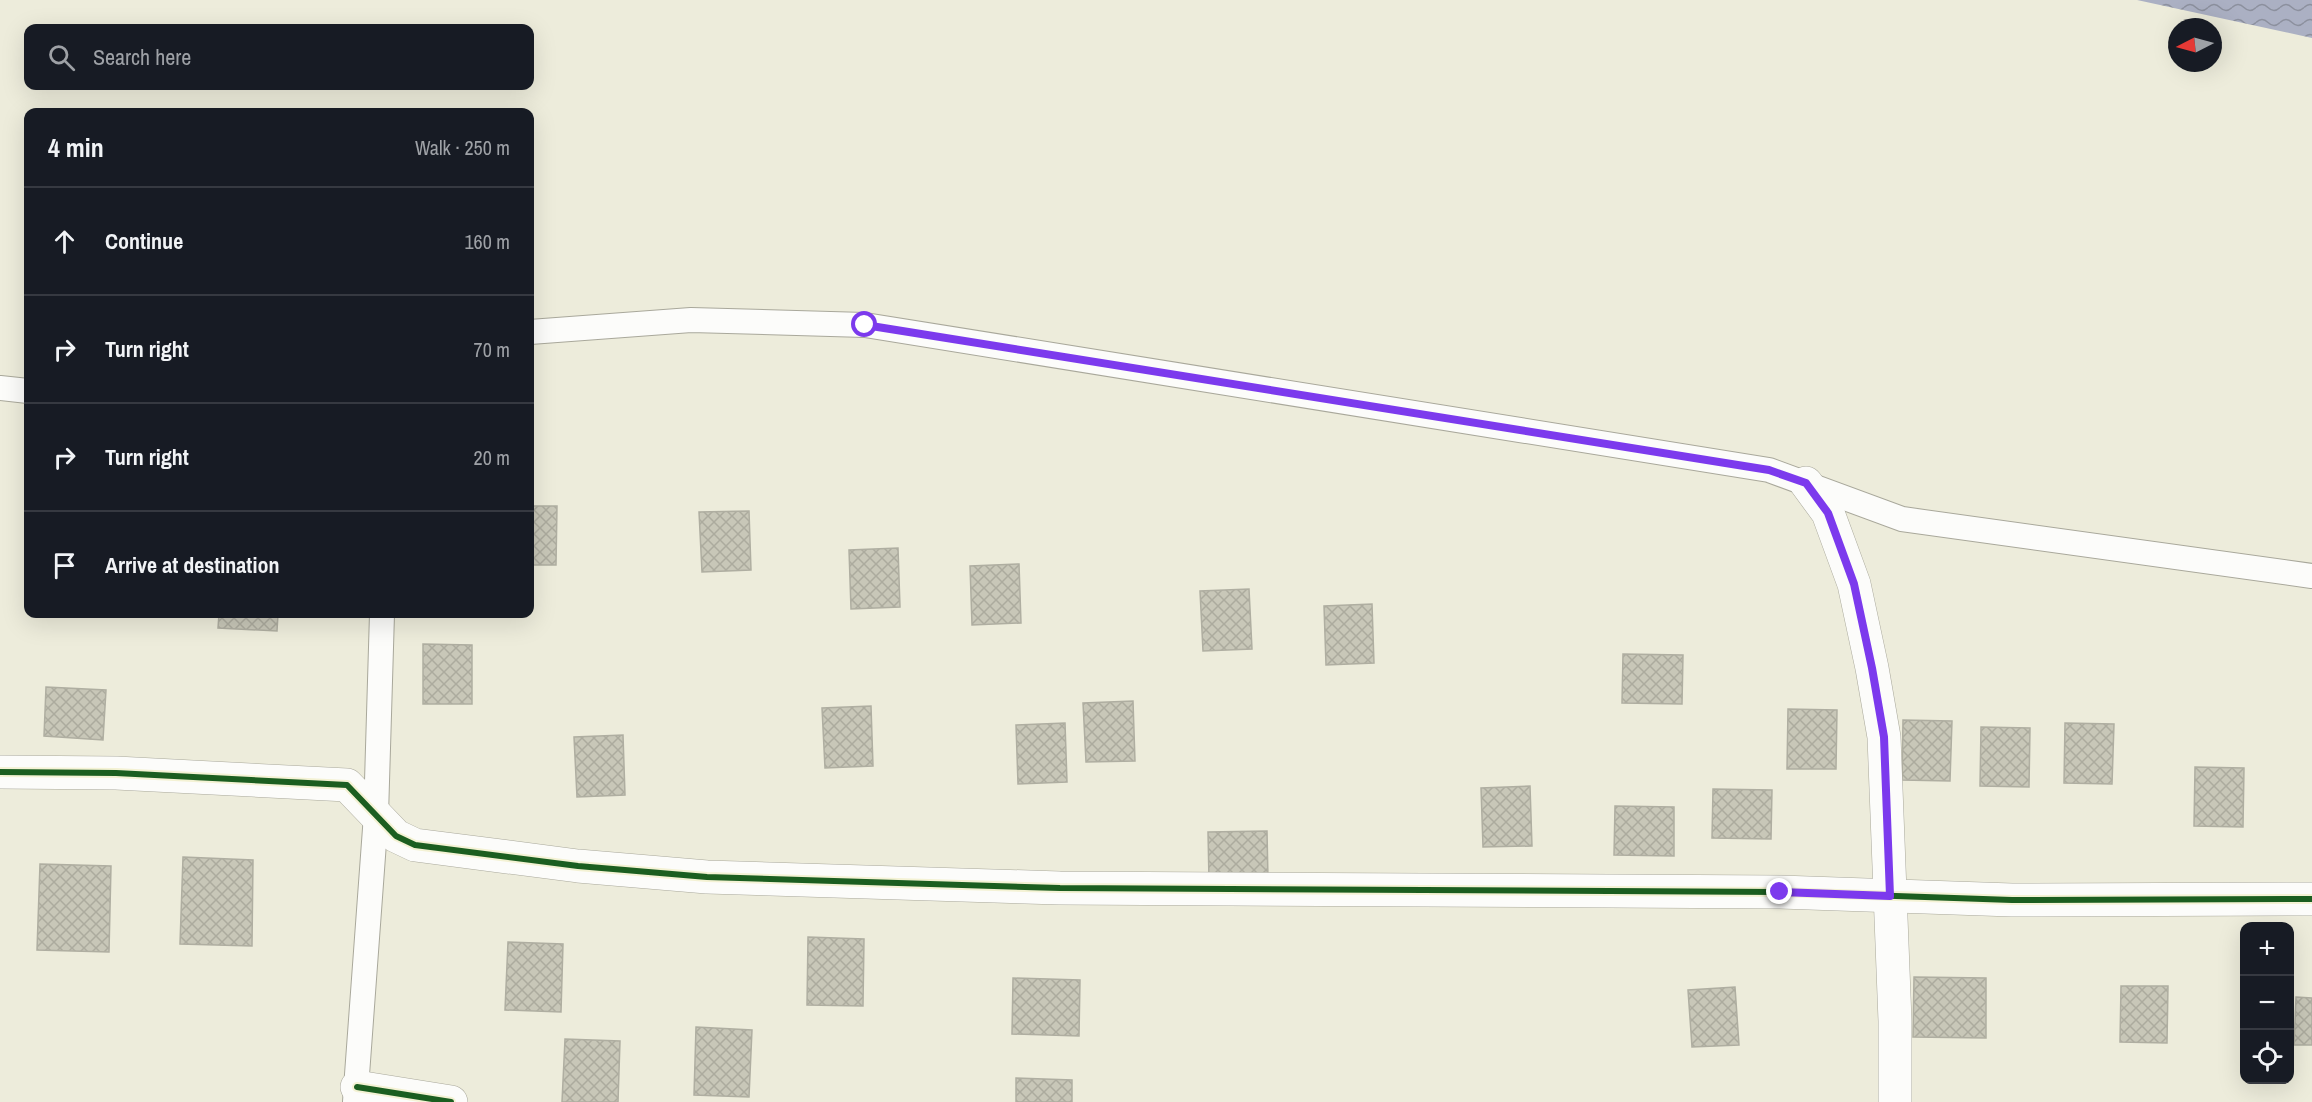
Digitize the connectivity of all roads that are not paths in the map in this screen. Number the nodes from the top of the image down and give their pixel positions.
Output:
1 (534, 332) edge
2 (0, 388) edge
3 (24, 391) edge
4 (1806, 483) junction
5 (2312, 576) edge
6 (382, 618) edge
7 (0, 772) edge
8 (376, 815) junction
9 (1890, 896) junction
10 (2312, 899) edge
11 (356, 1094) edge
12 (451, 1102) edge
13 (1895, 1102) edge

1 - 4 lane
2 - 3 lane
4 - 5 lane
4 - 9 street
6 - 8 lane
7 - 8 street
8 - 9 street
8 - 11 lane
9 - 10 street
9 - 13 street
11 - 12 street

